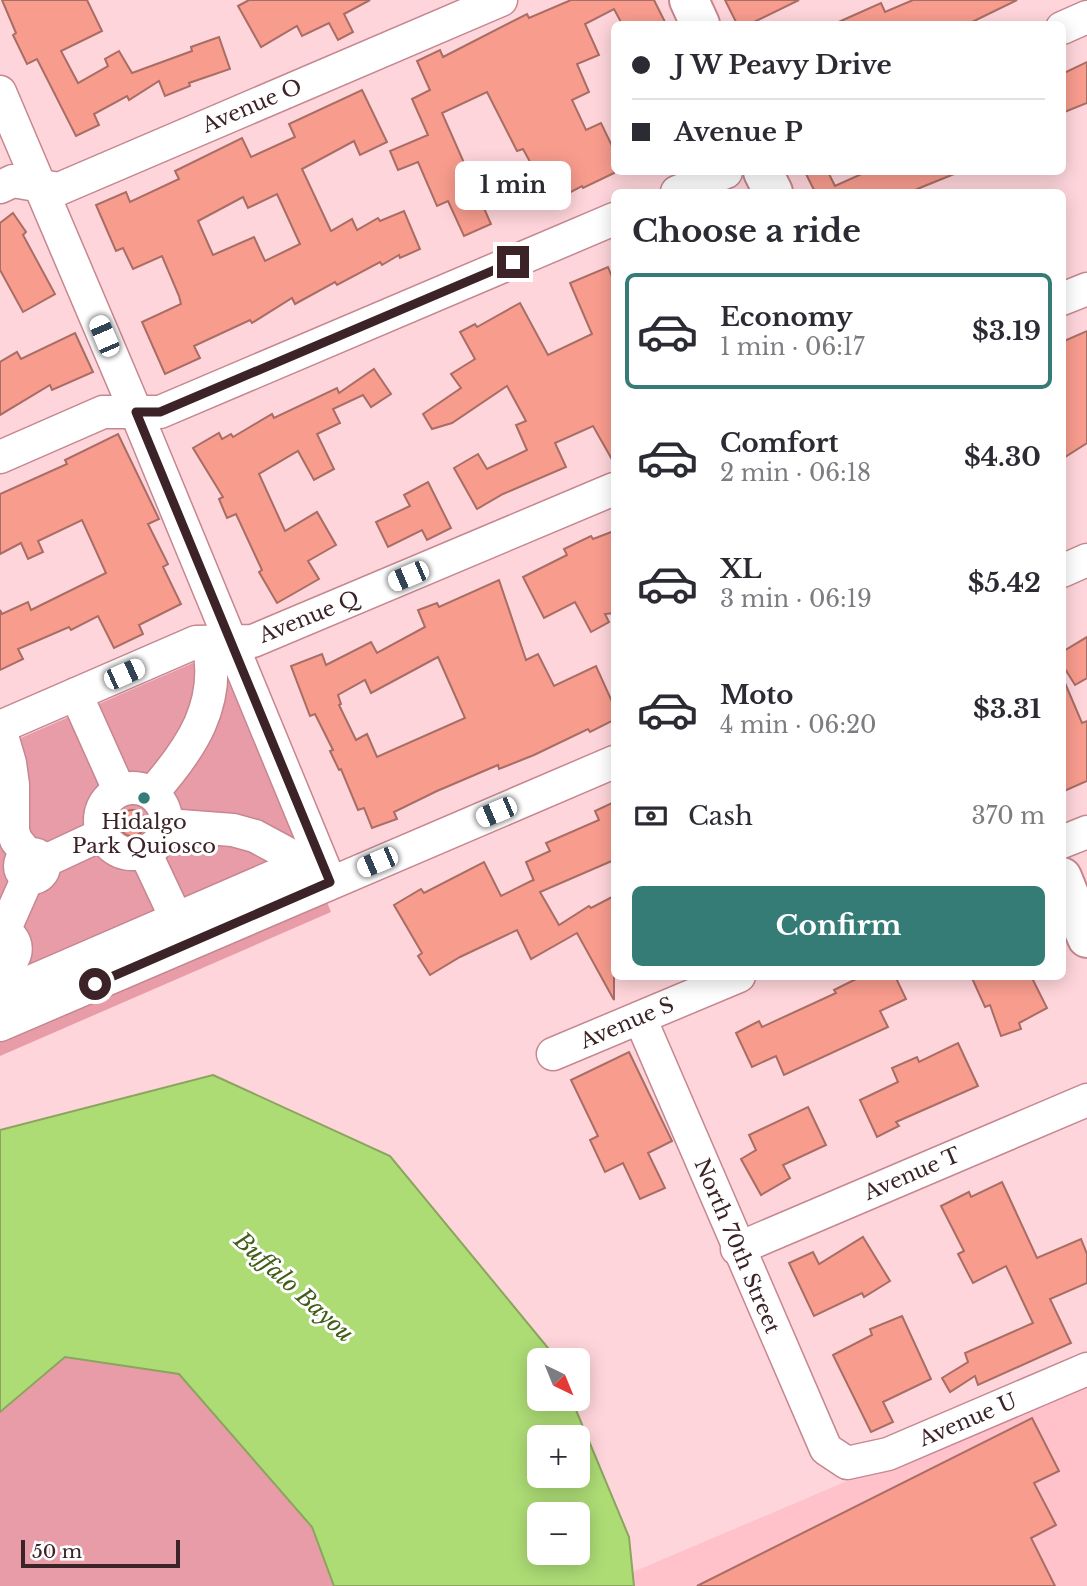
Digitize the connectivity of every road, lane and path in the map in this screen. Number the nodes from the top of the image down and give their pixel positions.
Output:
1 (501, 0) edge
2 (689, 0) edge
3 (1087, 17) edge
4 (699, 21) edge
5 (1066, 25) edge
6 (0, 92) edge
7 (719, 175) edge
8 (40, 185) junction
9 (0, 187) edge
10 (684, 189) edge
11 (611, 220) edge
12 (1087, 289) edge
13 (1066, 297) edge
14 (136, 412) junction
15 (0, 457) edge
16 (611, 490) edge
17 (1087, 561) edge
18 (1066, 569) edge
19 (219, 642) junction
20 (76, 694) junction
21 (0, 728) edge
22 (611, 762) edge
23 (120, 790) junction
24 (152, 793) junction
25 (167, 825) junction
26 (1087, 832) edge
27 (103, 834) junction
28 (1066, 840) edge
29 (145, 852) junction
30 (33, 865) junction
31 (313, 880) junction
32 (1066, 887) edge
33 (176, 918) junction
34 (2, 931) edge
35 (1087, 938) edge
36 (0, 967) edge
37 (730, 980) edge
38 (0, 995) edge
39 (640, 1018) junction
40 (0, 1025) edge
41 (554, 1055) dead end
42 (1087, 1100) edge
43 (737, 1249) junction
44 (1087, 1370) edge
45 (847, 1463) joint

1 - 8 street, Avenue O
2 - 4 main road
3 - 5 street
6 - 8 street
7 - 10 street
8 - 9 street, Avenue O
8 - 14 street
11 - 14 street
12 - 13 street
14 - 15 street
14 - 19 street
16 - 19 street, Avenue Q
17 - 18 street
19 - 20 street, Avenue Q
19 - 24 street
19 - 31 street
20 - 21 street, Avenue Q
20 - 23 street
21 - 30 street
22 - 31 street
23 - 24 street
23 - 27 street
24 - 25 street
25 - 29 street
25 - 31 street
26 - 28 street
27 - 29 street
27 - 30 street
29 - 33 street
30 - 34 street
31 - 33 street
31 - 40 street
32 - 35 main road
33 - 38 street
34 - 36 street
37 - 39 street, Avenue S
39 - 41 street, Avenue S
39 - 43 street, North 70th Street
42 - 43 street, Avenue T
43 - 45 street, North 70th Street
44 - 45 street, Avenue U

